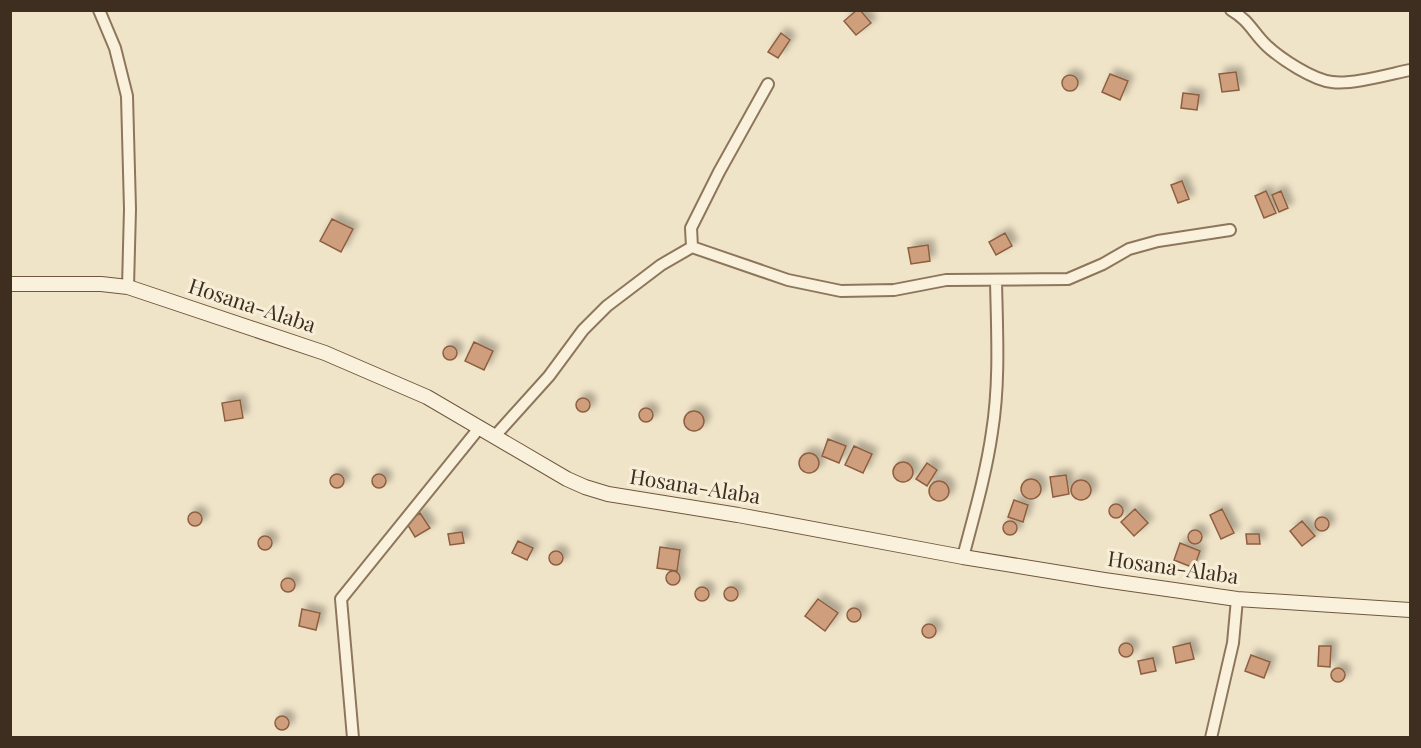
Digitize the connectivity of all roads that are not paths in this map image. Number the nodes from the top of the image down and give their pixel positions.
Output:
1 (99, 10) edge
2 (1231, 10) edge
3 (1410, 70) edge
4 (768, 84) dead end
5 (1230, 230) dead end
6 (692, 247) junction
7 (996, 281) junction
8 (10, 284) edge
9 (128, 287) junction
10 (480, 427) junction
11 (495, 436) junction
12 (963, 557) junction
13 (1237, 600) junction
14 (1410, 610) edge
15 (352, 738) edge
16 (1211, 738) edge

1 - 9 street
2 - 3 street
4 - 6 street
5 - 7 street
6 - 7 street
6 - 11 street
7 - 12 street
8 - 9 main road, Hosana-Alaba
9 - 10 main road, Hosana-Alaba
10 - 11 main road, Hosana-Alaba
10 - 15 street
11 - 12 main road, Hosana-Alaba
12 - 13 main road, Hosana-Alaba
13 - 14 main road, Hosana-Alaba
13 - 16 street

